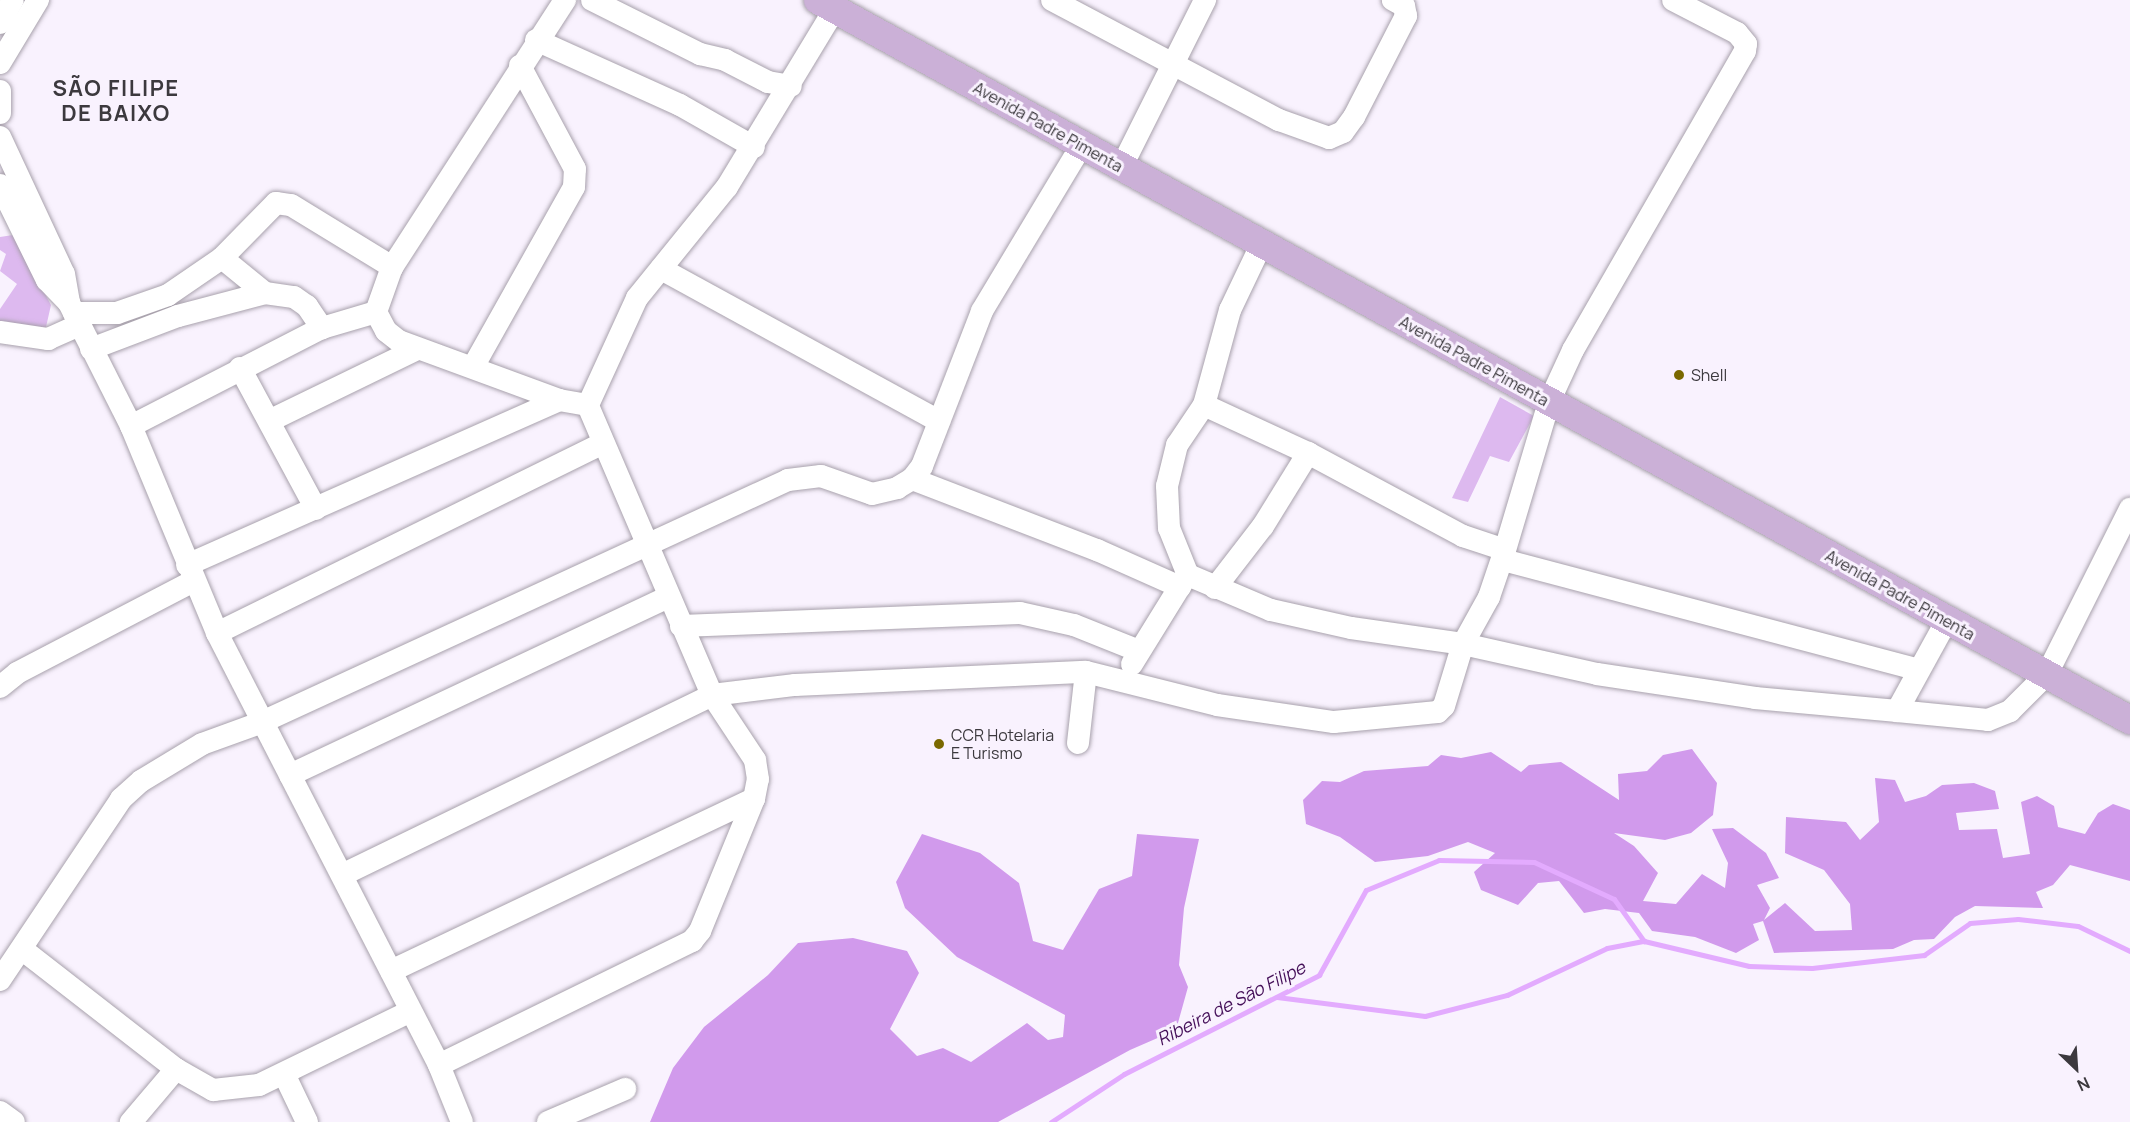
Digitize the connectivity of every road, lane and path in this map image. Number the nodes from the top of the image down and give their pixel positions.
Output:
1 (13, 0) edge
2 (38, 0) edge
3 (565, 0) edge
4 (592, 0) edge
5 (1204, 0) edge
6 (1393, 0) edge
7 (1673, 0) edge
8 (1065, 3) edge
9 (827, 5) edge
10 (0, 23) edge
11 (536, 40) junction
12 (0, 63) edge
13 (1171, 65) junction
14 (520, 66) junction
15 (790, 86) junction
16 (0, 91) edge
17 (0, 113) edge
18 (0, 137) edge
19 (1081, 146) junction
20 (754, 147) junction
21 (1122, 168) junction
22 (0, 185) edge
23 (1262, 243) junction
24 (222, 258) junction
25 (392, 267) junction
26 (661, 269) junction
27 (266, 293) junction
28 (376, 312) junction
29 (74, 314) junction
30 (322, 328) junction
31 (0, 332) edge
32 (90, 349) junction
33 (417, 349) junction
34 (473, 367) junction
35 (240, 368) junction
36 (559, 400) junction
37 (1549, 402) junction
38 (588, 405) junction
39 (1204, 405) junction
40 (269, 421) junction
41 (939, 421) junction
42 (131, 426) junction
43 (602, 444) junction
44 (1308, 453) junction
45 (912, 479) junction
46 (316, 509) junction
47 (2130, 509) edge
48 (646, 547) junction
49 (1504, 555) junction
50 (190, 573) junction
51 (1184, 581) junction
52 (1215, 588) junction
53 (668, 597) junction
54 (1947, 620) junction
55 (681, 626) junction
56 (217, 633) junction
57 (1463, 644) junction
58 (1139, 651) junction
59 (1918, 670) junction
60 (1086, 672) junction
61 (2047, 674) junction
62 (1124, 679) junction
63 (0, 687) edge
64 (712, 695) junction
65 (1897, 711) junction
66 (2130, 720) edge
67 (260, 723) junction
68 (1078, 743) dead end
69 (290, 775) junction
70 (754, 799) junction
71 (342, 875) junction
72 (23, 950) junction
73 (392, 971) junction
74 (0, 980) edge
75 (409, 1012) junction
76 (439, 1065) junction
77 (176, 1069) junction
78 (285, 1076) junction
79 (625, 1089) dead end
80 (0, 1112) edge
81 (14, 1122) edge
82 (131, 1122) edge
83 (307, 1122) edge
84 (462, 1122) edge
85 (548, 1122) edge

1 - 10 street
2 - 12 street
3 - 11 street
4 - 15 street
5 - 13 street
6 - 13 street
7 - 37 street
8 - 13 street
9 - 15 street
9 - 19 main road, Avenida Padre Pimenta
11 - 14 street
11 - 20 street
13 - 21 street
14 - 25 street
14 - 34 street
15 - 20 street
16 - 17 street
18 - 29 street
19 - 21 main road, Avenida Padre Pimenta
19 - 41 street
20 - 26 street
21 - 23 main road, Avenida Padre Pimenta
22 - 29 street
23 - 37 main road, Avenida Padre Pimenta
23 - 39 street
24 - 25 street
24 - 27 street
24 - 29 street
25 - 28 street
26 - 38 street
26 - 41 street
27 - 30 street
27 - 32 street
28 - 30 street
28 - 33 street
29 - 31 street
29 - 32 street
30 - 35 street
32 - 42 street
33 - 34 street
33 - 40 street
34 - 36 street
35 - 40 street
35 - 42 street
36 - 38 street
36 - 46 street
37 - 49 street
37 - 54 main road, Avenida Padre Pimenta
38 - 43 street
39 - 44 street
39 - 51 street
40 - 46 street
41 - 45 street
42 - 50 street
43 - 48 street
43 - 56 street
44 - 49 street
44 - 52 street
45 - 48 street
45 - 51 street
46 - 50 street
47 - 61 street
48 - 53 street
48 - 67 street
49 - 57 street
49 - 59 street
50 - 56 street
50 - 63 street
51 - 52 street
51 - 58 street
52 - 57 street
53 - 55 street
53 - 69 street
54 - 59 street
54 - 61 main road, Avenida Padre Pimenta
55 - 58 street
55 - 64 street
56 - 67 street
57 - 62 street
57 - 65 street
58 - 62 street
59 - 65 street
60 - 62 street
60 - 64 street
60 - 68 street
61 - 65 street
61 - 66 main road, Avenida Padre Pimenta
64 - 70 street
64 - 71 street
67 - 69 street
67 - 72 street
69 - 71 street
70 - 73 street
70 - 76 street
71 - 73 street
72 - 74 street
72 - 77 street
73 - 75 street
75 - 76 street
75 - 78 street
76 - 84 street
77 - 78 street
77 - 82 street
78 - 83 street
79 - 85 street
80 - 81 street

